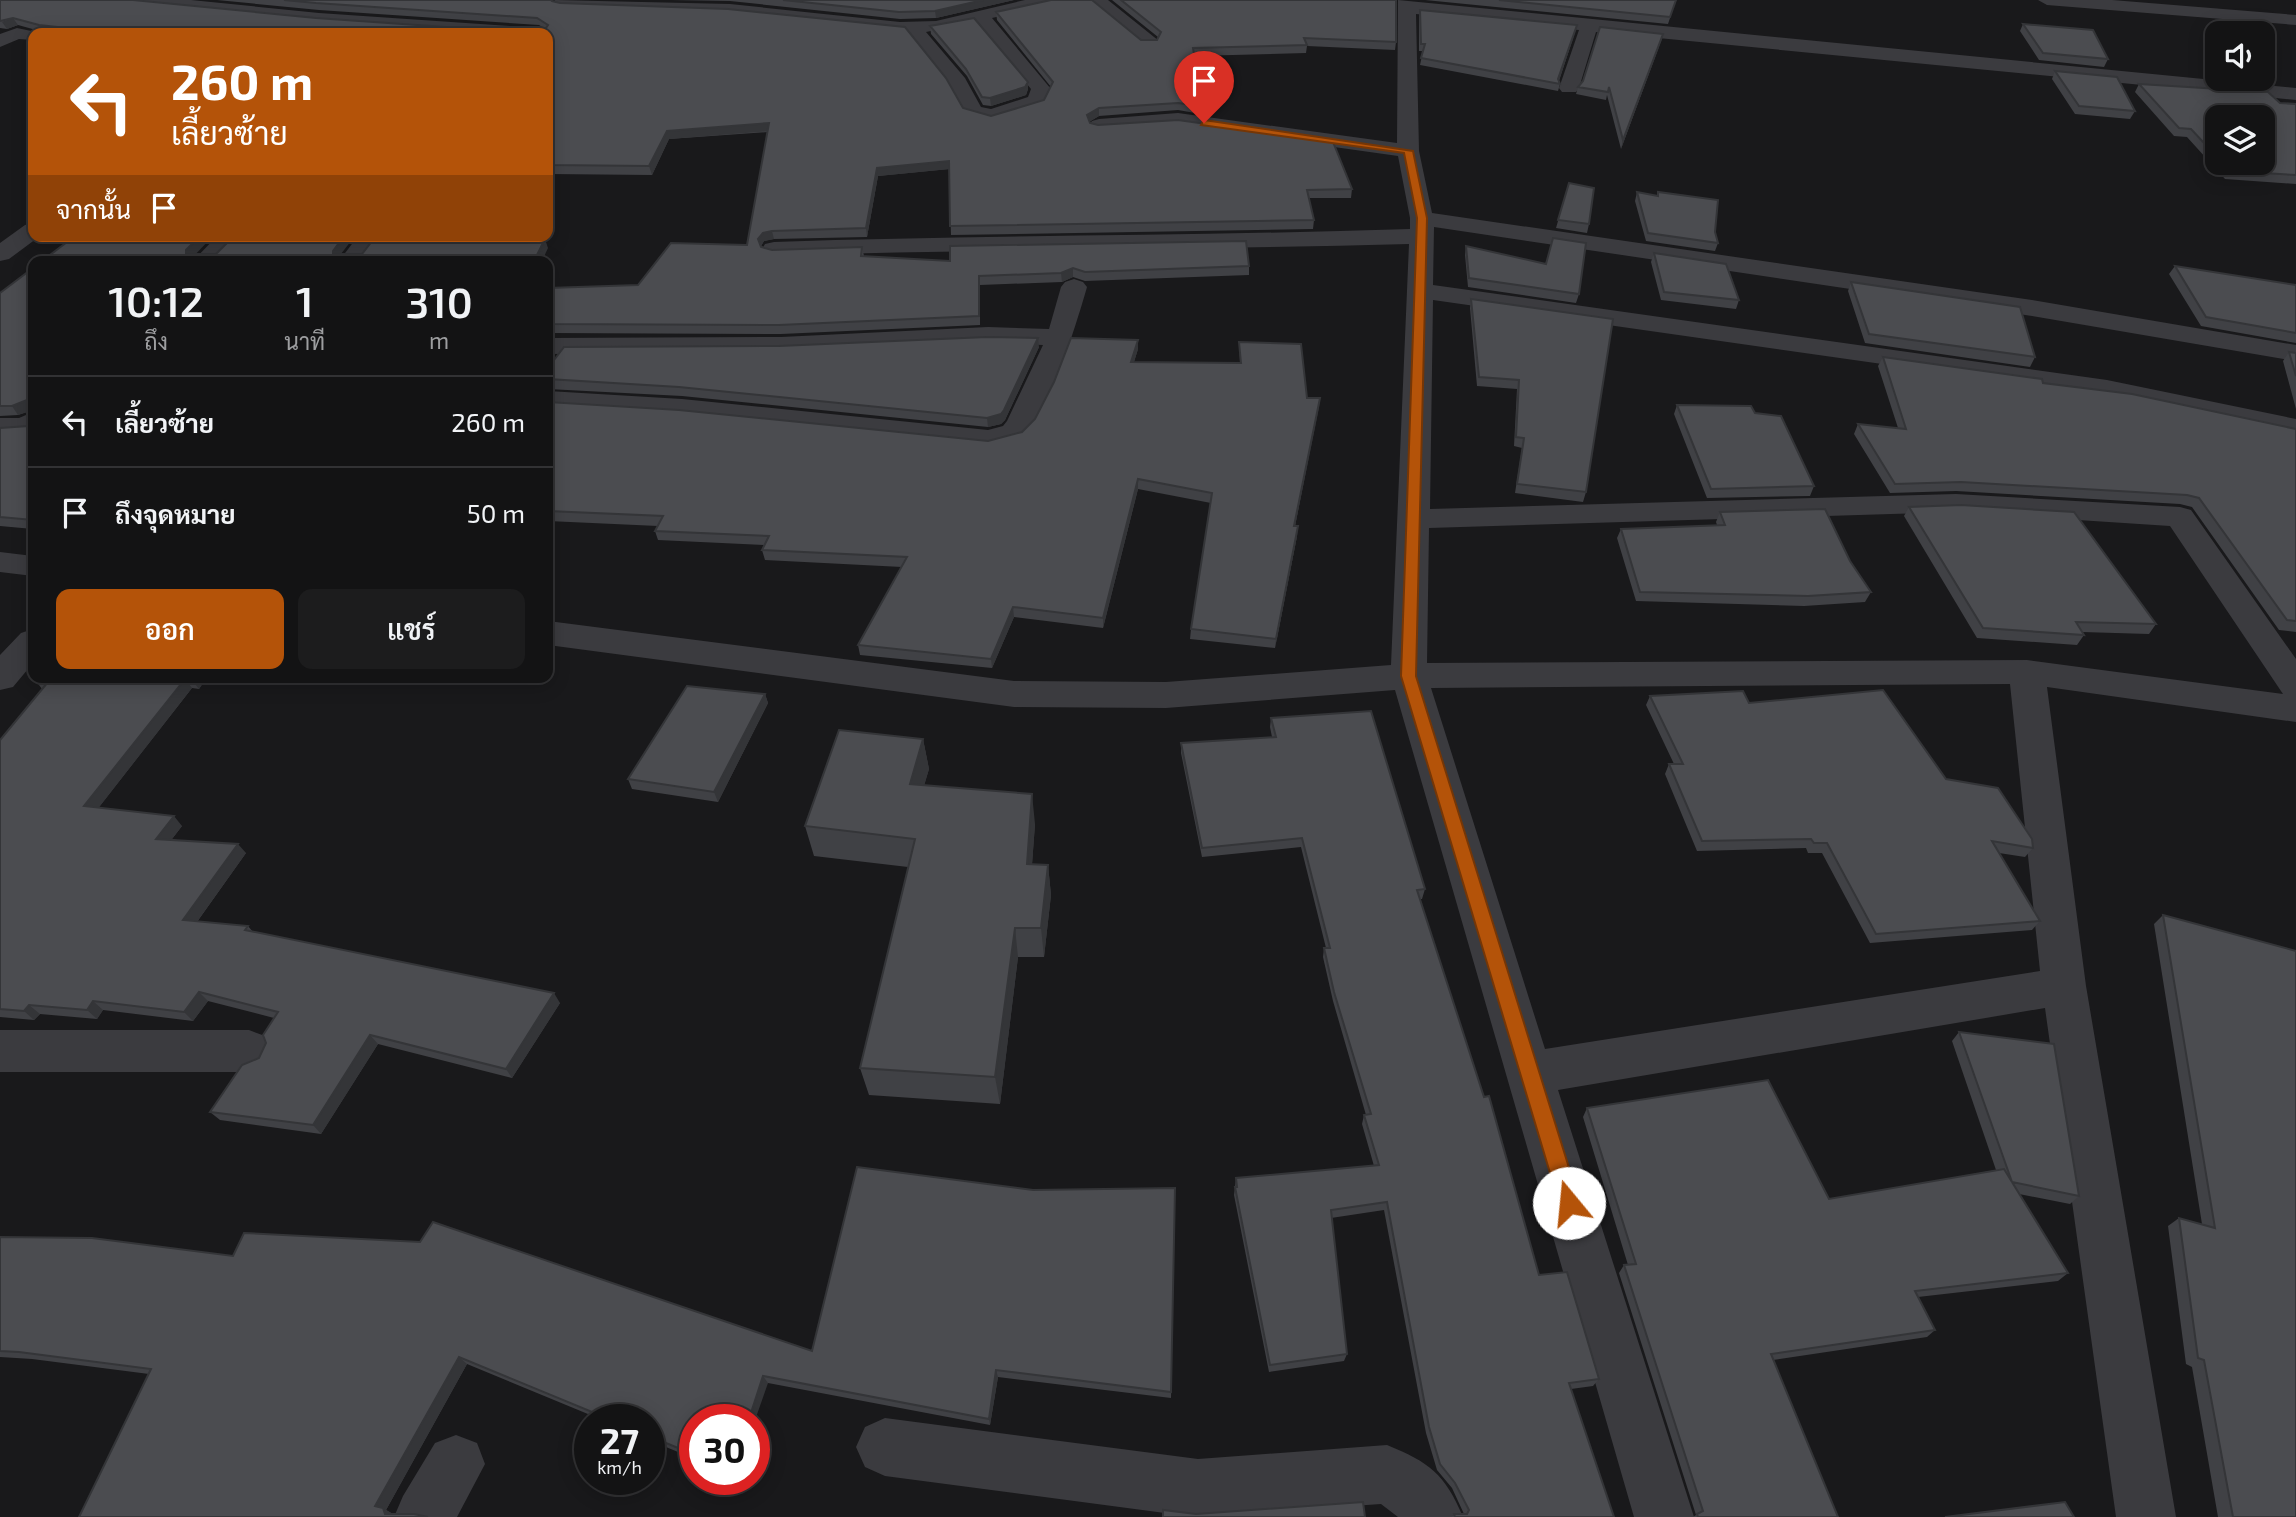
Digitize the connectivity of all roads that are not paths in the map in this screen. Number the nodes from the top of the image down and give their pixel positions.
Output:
1 (138, 0) edge
2 (287, 0) edge
3 (1047, 0) edge
4 (1097, 0) edge
5 (2047, 0) edge
6 (1007, 4) edge
7 (1407, 4) edge
8 (560, 5) edge
9 (262, 12) junction
10 (981, 17) junction
11 (319, 18) junction
12 (2296, 20) edge
13 (1589, 26) junction
14 (912, 27) junction
15 (305, 28) edge
16 (466, 28) edge
17 (28, 34) edge
18 (0, 41) edge
19 (1150, 41) edge
20 (1569, 88) dead end
21 (2296, 94) edge
22 (1099, 125) edge
23 (1408, 151) junction
24 (1422, 227) junction
25 (28, 234) edge
26 (225, 242) edge
27 (366, 242) edge
28 (774, 249) edge
29 (0, 254) edge
30 (210, 256) edge
31 (355, 256) edge
32 (1074, 287) dead end
33 (1421, 290) junction
34 (1060, 337) junction
35 (553, 346) edge
36 (2296, 353) edge
37 (553, 400) edge
38 (28, 425) edge
39 (0, 427) edge
40 (2296, 428) edge
41 (1414, 519) junction
42 (0, 562) edge
43 (28, 565) edge
44 (553, 633) edge
45 (28, 647) edge
46 (2027, 672) junction
47 (1409, 676) junction
48 (0, 678) edge
49 (2296, 686) edge
50 (2296, 709) edge
51 (2064, 986) junction
52 (0, 1051) edge
53 (249, 1051) dead end
54 (1530, 1073) junction
55 (885, 1447) dead end
56 (456, 1464) dead end
57 (424, 1517) edge
58 (1433, 1517) edge
59 (1664, 1517) edge
60 (2146, 1517) edge

1 - 9 street
2 - 9 street
3 - 6 street
4 - 19 street
5 - 12 street
6 - 10 street
7 - 13 street
7 - 23 street
8 - 14 street
9 - 11 street
10 - 14 street
10 - 14 street
11 - 15 street
11 - 16 street
13 - 20 street
13 - 21 street
17 - 18 street
22 - 23 street
23 - 24 street
24 - 28 street
24 - 33 street
24 - 36 street
25 - 29 street
26 - 30 street
27 - 31 street
32 - 34 street
33 - 40 street
33 - 41 street
34 - 35 street
34 - 37 street
38 - 39 street
41 - 47 street
41 - 49 street
42 - 43 street
44 - 47 street
45 - 48 street
46 - 47 street
46 - 50 street
46 - 51 street
47 - 54 street
51 - 54 street
51 - 60 street
52 - 53 street
54 - 59 street
55 - 58 street
56 - 57 street

